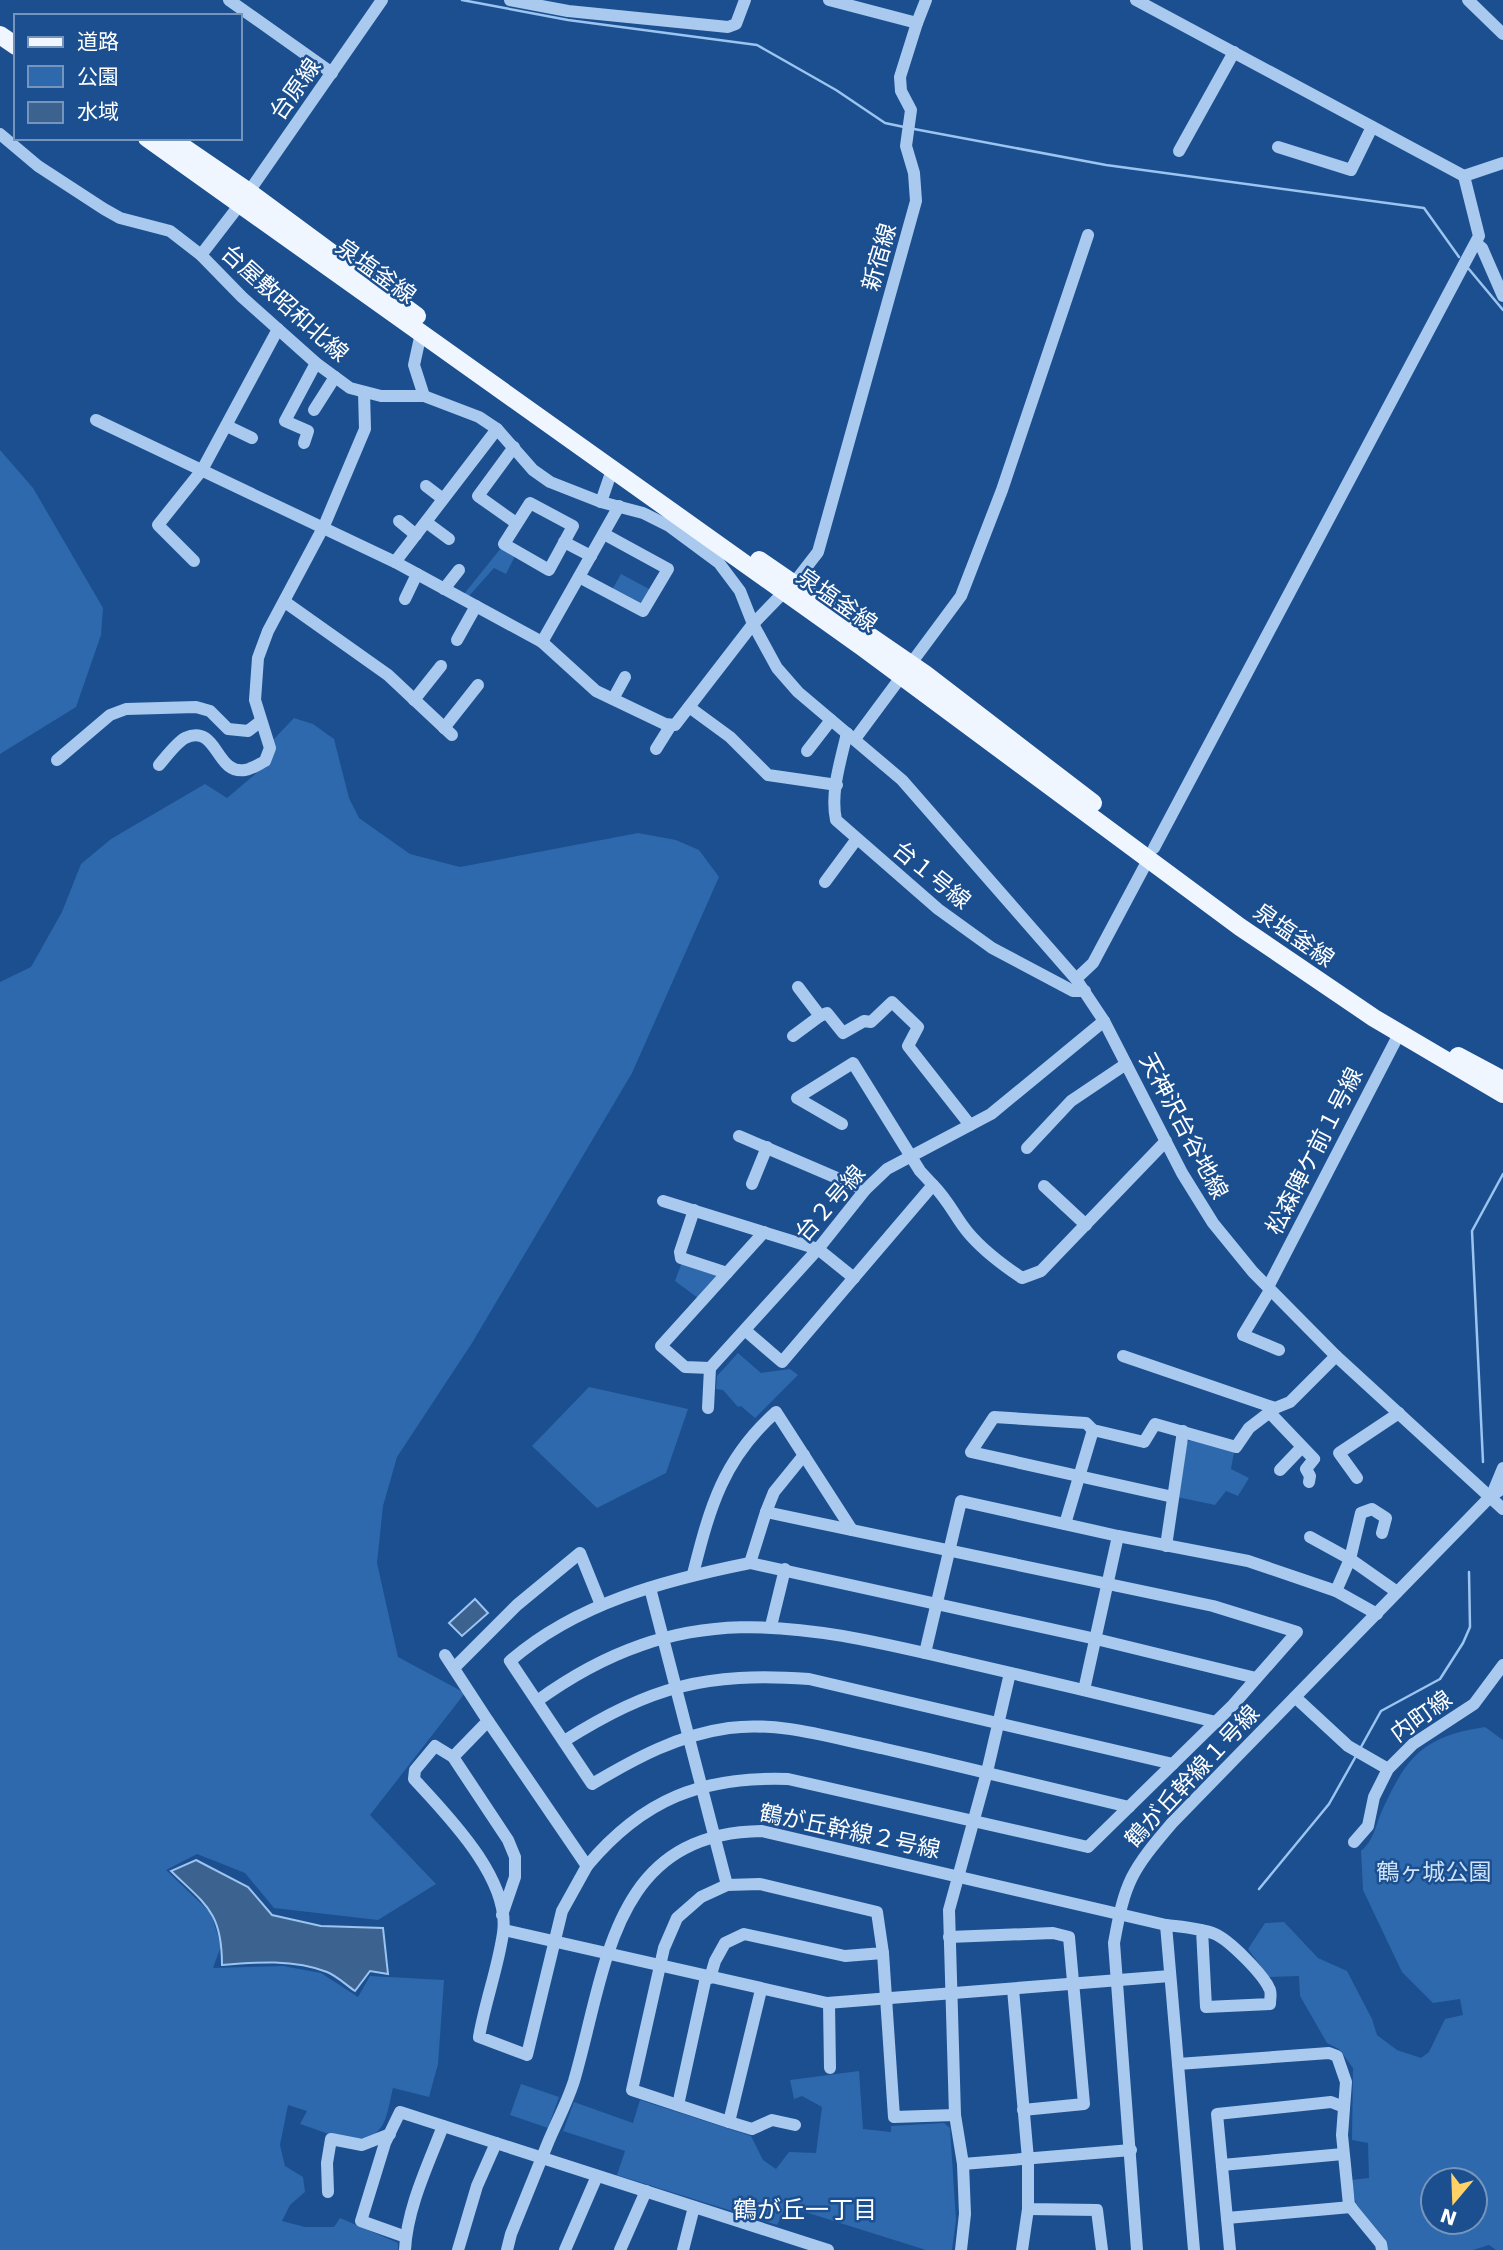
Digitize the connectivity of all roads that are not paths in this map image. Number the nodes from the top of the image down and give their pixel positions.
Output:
1 (229, 0) edge
2 (383, 0) edge
3 (510, 0) edge
4 (745, 0) edge
5 (830, 0) edge
6 (926, 0) edge
7 (1136, 0) edge
8 (1468, 0) edge
9 (917, 23) junction
10 (1503, 34) edge
11 (1234, 52) junction
12 (332, 73) junction
13 (1372, 127) junction
14 (0, 134) edge
15 (150, 140) edge
16 (172, 140) edge
17 (1278, 147) dead end
18 (1179, 151) dead end
19 (1503, 163) edge
20 (1464, 176) junction
21 (245, 198) junction
22 (1088, 235) dead end
23 (1476, 243) junction
24 (201, 255) junction
25 (1503, 296) edge
26 (278, 329) junction
27 (421, 333) junction
28 (316, 363) junction
29 (335, 377) junction
30 (364, 392) junction
31 (424, 396) junction
32 (314, 410) dead end
33 (96, 420) dead end
34 (227, 426) junction
35 (497, 429) junction
36 (252, 438) dead end
37 (304, 443) dead end
38 (514, 447) junction
39 (202, 470) junction
40 (612, 470) junction
41 (426, 486) dead end
42 (443, 499) junction
43 (601, 502) junction
44 (619, 506) junction
45 (399, 521) dead end
46 (426, 522) junction
47 (516, 523) junction
48 (324, 526) junction
49 (604, 534) junction
50 (416, 535) junction
51 (449, 539) dead end
52 (564, 542) junction
53 (591, 556) junction
54 (194, 561) dead end
55 (395, 562) junction
56 (459, 570) dead end
57 (418, 574) junction
58 (579, 577) junction
59 (789, 588) junction
60 (444, 589) junction
61 (405, 599) dead end
62 (285, 602) junction
63 (476, 606) junction
64 (753, 624) junction
65 (457, 640) dead end
66 (542, 642) junction
67 (441, 666) dead end
68 (907, 671) junction
69 (625, 677) dead end
70 (478, 685) dead end
71 (613, 699) junction
72 (414, 700) junction
73 (689, 707) junction
74 (831, 720) junction
75 (261, 721) junction
76 (671, 725) junction
77 (851, 736) junction
78 (656, 749) dead end
79 (807, 751) dead end
80 (57, 760) dead end
81 (159, 765) dead end
82 (837, 785) junction
83 (856, 840) junction
84 (1151, 853) junction
85 (825, 882) dead end
86 (1076, 979) junction
87 (798, 987) dead end
88 (1085, 991) junction
89 (820, 1016) junction
90 (1104, 1021) junction
91 (1399, 1034) junction
92 (793, 1036) dead end
93 (1126, 1064) junction
94 (1503, 1080) edge
95 (1503, 1094) edge
96 (842, 1124) dead end
97 (970, 1125) junction
98 (739, 1136) dead end
99 (1166, 1141) junction
100 (767, 1147) junction
101 (1027, 1148) dead end
102 (913, 1157) junction
103 (752, 1184) dead end
104 (933, 1185) junction
105 (1044, 1186) dead end
106 (864, 1190) junction
107 (663, 1200) dead end
108 (694, 1210) junction
109 (1086, 1225) junction
110 (764, 1232) junction
111 (818, 1249) junction
112 (727, 1273) junction
113 (853, 1278) junction
114 (1269, 1288) junction
115 (746, 1331) junction
116 (1279, 1350) dead end
117 (1123, 1356) dead end
118 (1336, 1356) junction
119 (710, 1368) junction
120 (708, 1408) dead end
121 (1272, 1411) junction
122 (1399, 1413) junction
123 (1093, 1430) junction
124 (1183, 1431) junction
125 (1302, 1447) junction
126 (804, 1455) junction
127 (1503, 1468) edge
128 (1280, 1470) dead end
129 (1077, 1476) junction
130 (1357, 1478) dead end
131 (1309, 1482) dead end
132 (1503, 1489) edge
133 (1173, 1497) junction
134 (1490, 1497) junction
135 (1503, 1509) edge
136 (766, 1512) junction
137 (1065, 1524) junction
138 (852, 1530) junction
139 (1382, 1533) dead end
140 (1118, 1536) junction
141 (1310, 1537) dead end
142 (1166, 1546) junction
143 (948, 1552) junction
144 (1350, 1559) junction
145 (750, 1563) junction
146 (785, 1569) junction
147 (693, 1574) junction
148 (1107, 1585) junction
149 (650, 1588) junction
150 (1336, 1591) junction
151 (1398, 1592) junction
152 (937, 1604) junction
153 (601, 1605) junction
154 (1377, 1614) junction
155 (771, 1626) junction
156 (663, 1639) junction
157 (1096, 1639) junction
158 (925, 1653) junction
159 (445, 1655) dead end
160 (1503, 1665) edge
161 (454, 1668) junction
162 (1010, 1673) junction
163 (1256, 1678) junction
164 (675, 1686) junction
165 (1084, 1690) junction
166 (1295, 1697) junction
167 (537, 1701) junction
168 (488, 1721) junction
169 (1216, 1722) junction
170 (999, 1723) junction
171 (690, 1736) junction
172 (564, 1741) junction
173 (453, 1757) junction
174 (1173, 1764) junction
175 (1388, 1769) junction
176 (988, 1772) junction
177 (701, 1785) junction
178 (1129, 1807) junction
179 (973, 1823) junction
180 (713, 1836) junction
181 (1354, 1842) dead end
182 (587, 1867) junction
183 (957, 1875) junction
184 (727, 1885) junction
185 (1119, 1913) junction
186 (502, 1915) junction
187 (1166, 1925) junction
188 (503, 1930) junction
189 (1202, 1930) junction
190 (949, 1937) junction
191 (553, 1942) junction
192 (883, 1953) junction
193 (609, 1955) junction
194 (662, 1967) junction
195 (1170, 1976) junction
196 (708, 1978) junction
197 (1117, 1980) junction
198 (1073, 1984) junction
199 (1013, 1989) junction
200 (761, 1990) junction
201 (951, 1995) junction
202 (887, 2000) junction
203 (829, 2003) junction
204 (1178, 2064) junction
205 (830, 2068) dead end
206 (678, 2105) junction
207 (1344, 2107) junction
208 (1023, 2110) junction
209 (955, 2115) junction
210 (729, 2122) junction
211 (795, 2125) dead end
212 (443, 2126) junction
213 (390, 2134) junction
214 (496, 2143) junction
215 (1131, 2150) junction
216 (1343, 2154) junction
217 (542, 2157) junction
218 (1028, 2159) junction
219 (963, 2164) junction
220 (1222, 2165) junction
221 (597, 2175) junction
222 (646, 2191) junction
223 (328, 2192) dead end
224 (694, 2207) junction
225 (1351, 2207) junction
226 (1028, 2209) junction
227 (1227, 2218) junction
228 (406, 2244) edge
229 (805, 2246) edge
230 (458, 2250) edge
231 (507, 2250) edge
232 (565, 2250) edge
233 (620, 2250) edge
234 (683, 2250) edge
235 (828, 2250) edge
236 (961, 2250) edge
237 (1022, 2250) edge
238 (1102, 2250) edge
239 (1137, 2250) edge
240 (1194, 2250) edge
241 (1230, 2250) edge
242 (1382, 2250) edge

1 - 12 street
2 - 12 street, 台原線
3 - 4 street
5 - 9 street
6 - 9 street, 新宿線
7 - 11 street
8 - 10 street
9 - 59 street, 新宿線
11 - 13 street
11 - 18 street
12 - 21 street, 台原線
13 - 17 street
13 - 20 street
14 - 24 street, 台屋敷昭和北線
15 - 21 main road, 泉塩釜線
16 - 21 main road, 泉塩釜線
19 - 20 street
20 - 23 street
21 - 24 street, 台原線
21 - 27 main road, 泉塩釜線
21 - 59 main road, 泉塩釜線
22 - 68 street
23 - 25 street
23 - 84 street
24 - 26 street, 台屋敷昭和北線
26 - 28 street, 台屋敷昭和北線
26 - 34 street
27 - 31 street
27 - 40 main road, 泉塩釜線
28 - 29 street, 台屋敷昭和北線
28 - 37 street
29 - 30 street, 台屋敷昭和北線
29 - 32 street
30 - 31 street, 台屋敷昭和北線
30 - 48 street
31 - 35 street, 台屋敷昭和北線
33 - 39 street
34 - 36 street
34 - 39 street
35 - 38 street, 台屋敷昭和北線
35 - 42 street
38 - 43 street, 台屋敷昭和北線
38 - 47 street
39 - 48 street
39 - 54 street
40 - 43 street
40 - 59 main road, 泉塩釜線
41 - 42 street
42 - 46 street
43 - 44 street, 台屋敷昭和北線
44 - 49 street
44 - 64 street, 台屋敷昭和北線
45 - 50 street
46 - 50 street
46 - 51 street
47 - 52 street
47 - 52 street
48 - 55 street
48 - 62 street
49 - 53 street
49 - 58 street
50 - 55 street
52 - 53 street
53 - 58 street
55 - 57 street
56 - 60 street
57 - 60 street
57 - 61 street
58 - 66 street
59 - 64 street, 新宿線
59 - 68 main road, 泉塩釜線
60 - 63 street
62 - 72 street
62 - 75 street
63 - 65 street
63 - 66 street
64 - 73 street, 新宿線
64 - 74 street, 台屋敷昭和北線
66 - 71 street
67 - 72 street
68 - 77 street
68 - 84 main road, 泉塩釜線
69 - 71 street
70 - 72 street
71 - 76 street
73 - 76 street, 新宿線
73 - 82 street
74 - 77 street, 台屋敷昭和北線
74 - 79 street
75 - 80 street
75 - 81 street
76 - 78 street, 新宿線
77 - 82 street, 台１号線
77 - 86 street, 天神沢台谷地線
82 - 83 street, 台１号線
83 - 85 street
83 - 88 street, 台１号線
84 - 86 street
84 - 91 main road, 泉塩釜線
84 - 94 main road, 泉塩釜線
86 - 88 street, 天神沢台谷地線
87 - 89 street
88 - 90 street, 天神沢台谷地線
89 - 92 street
89 - 97 street
90 - 93 street, 天神沢台谷地線
90 - 97 street, 台２号線
91 - 95 main road, 泉塩釜線
91 - 114 street, 松森陣ケ前１号線
93 - 99 street, 天神沢台谷地線
93 - 101 street
96 - 102 street
97 - 102 street, 台２号線
98 - 100 street
99 - 109 street
99 - 114 street, 天神沢台谷地線
100 - 103 street
100 - 106 street
102 - 104 street
102 - 106 street, 台２号線
104 - 109 street
104 - 113 street
105 - 109 street
106 - 111 street, 台２号線
107 - 108 street
108 - 110 street
108 - 112 street
110 - 111 street
110 - 112 street
111 - 113 street
111 - 115 street, 台２号線
112 - 119 street
113 - 115 street
114 - 116 street, 松森陣ケ前１号線
114 - 118 street, 天神沢台谷地線
115 - 119 street, 台２号線
117 - 121 street
118 - 121 street
118 - 122 street, 天神沢台谷地線
119 - 120 street
121 - 124 street
121 - 125 street
122 - 130 street
122 - 134 street, 天神沢台谷地線
123 - 124 street
123 - 129 street
123 - 129 street
124 - 133 street
125 - 128 street
125 - 131 street
126 - 136 street
126 - 138 street
126 - 147 street
127 - 134 street
129 - 133 street
129 - 137 street
132 - 134 street
133 - 142 street
134 - 135 street, 天神沢台谷地線
134 - 151 street, 鶴が丘幹線１号線
136 - 138 street
136 - 145 street
137 - 140 street
137 - 143 street
138 - 143 street
139 - 144 street
140 - 142 street
140 - 148 street
141 - 144 street
142 - 150 street
143 - 148 street
143 - 152 street
144 - 150 street
144 - 151 street
145 - 146 street
145 - 147 street
146 - 152 street
146 - 155 street
147 - 149 street
148 - 157 street
148 - 163 street
149 - 153 street
149 - 156 street
150 - 154 street
151 - 154 street, 鶴が丘幹線１号線
152 - 157 street
152 - 158 street
153 - 161 street
153 - 167 street
154 - 166 street, 鶴が丘幹線１号線
155 - 156 street
155 - 158 street
156 - 164 street
156 - 167 street
157 - 163 street
157 - 165 street
158 - 162 street
159 - 161 street
160 - 175 street, 内町線
161 - 168 street
162 - 165 street
162 - 170 street
163 - 169 street
164 - 170 street
164 - 171 street
164 - 172 street
165 - 169 street
166 - 175 street
166 - 185 street, 鶴が丘幹線１号線
167 - 172 street
168 - 173 street
168 - 182 street
169 - 174 street
170 - 174 street
170 - 176 street
171 - 172 street
171 - 176 street
171 - 177 street
173 - 186 street
173 - 186 street
174 - 178 street
175 - 181 street, 内町線
176 - 178 street
176 - 179 street
177 - 179 street
177 - 180 street
177 - 182 street
178 - 179 street
179 - 183 street
180 - 183 street, 鶴が丘幹線２号線
180 - 184 street
180 - 193 street, 鶴が丘幹線２号線
182 - 191 street
183 - 185 street, 鶴が丘幹線２号線
183 - 190 street
184 - 192 street
184 - 194 street
185 - 187 street, 鶴が丘幹線２号線
185 - 197 street, 鶴が丘幹線１号線
186 - 188 street
187 - 189 street, 鶴が丘幹線２号線
187 - 195 street
188 - 191 street
188 - 191 street
189 - 189 street
190 - 198 street
190 - 201 street
191 - 193 street
192 - 196 street
192 - 202 street
193 - 194 street
193 - 217 street, 鶴が丘幹線２号線
194 - 196 street
194 - 206 street
195 - 197 street
195 - 204 street
196 - 200 street
196 - 206 street
197 - 198 street
197 - 215 street, 鶴が丘幹線１号線
198 - 199 street
198 - 208 street
199 - 201 street
199 - 208 street
200 - 203 street
200 - 210 street
201 - 202 street
201 - 209 street
202 - 203 street
202 - 209 street
203 - 205 street
204 - 207 street
204 - 240 street
206 - 210 street
207 - 216 street
207 - 220 street
208 - 218 street
209 - 219 street
210 - 211 street
212 - 213 street
212 - 214 street
212 - 228 street
213 - 223 street
213 - 228 street
214 - 217 street
214 - 230 street
215 - 218 street
215 - 239 street, 鶴が丘幹線１号線
216 - 220 street
216 - 225 street
217 - 221 street
217 - 231 street, 鶴が丘幹線２号線
218 - 219 street
218 - 226 street
219 - 236 street
220 - 227 street
221 - 222 street
221 - 232 street
222 - 224 street
222 - 233 street
224 - 229 street
224 - 234 street
225 - 227 street
225 - 242 street
226 - 237 street
226 - 238 street
227 - 241 street
229 - 235 street

